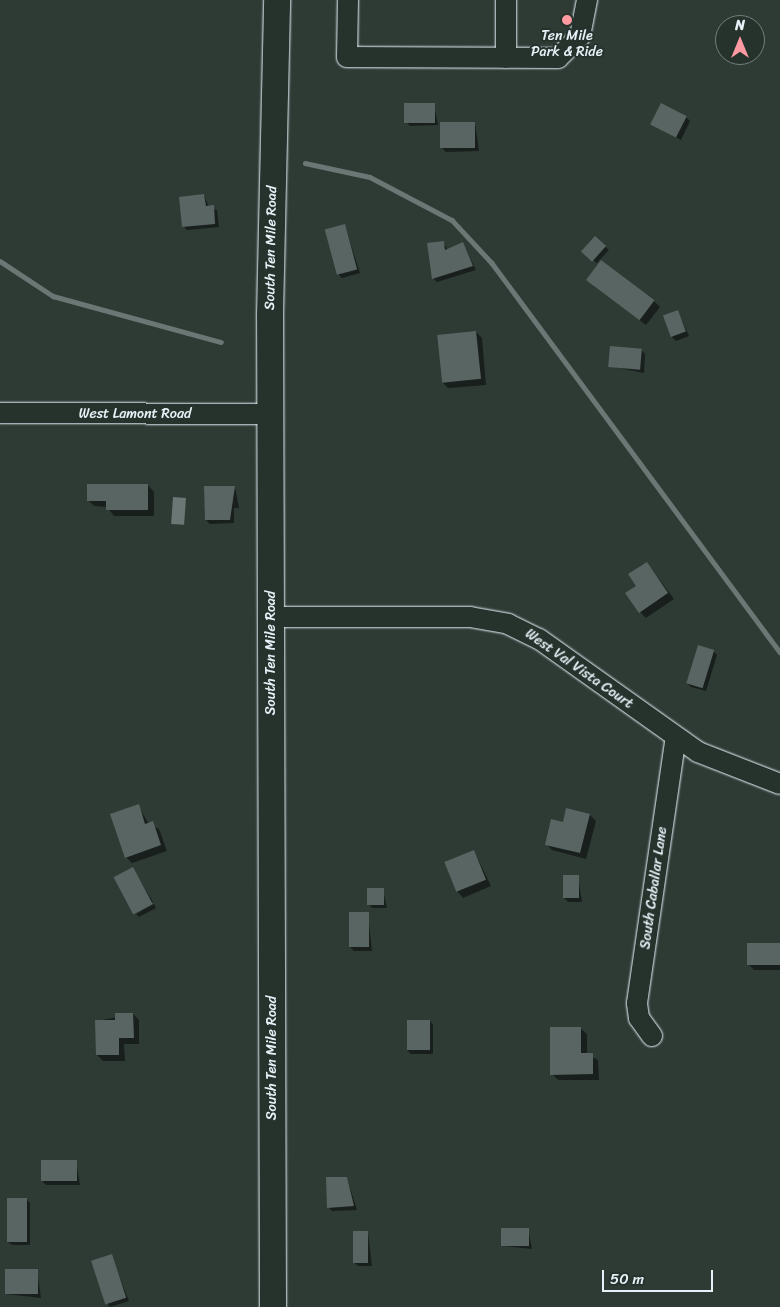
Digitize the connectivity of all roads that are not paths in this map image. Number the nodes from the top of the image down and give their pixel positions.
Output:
1 (277, 0) edge
2 (348, 0) edge
3 (506, 0) edge
4 (587, 0) edge
5 (506, 58) junction
6 (0, 413) edge
7 (270, 414) junction
8 (271, 617) junction
9 (676, 737) junction
10 (780, 784) edge
11 (652, 1036) dead end
12 (273, 1307) edge

1 - 7 main road, South Ten Mile Road
2 - 5 street
3 - 5 street
4 - 5 street
6 - 7 street, West Lamont Road
7 - 8 main road, South Ten Mile Road
8 - 9 street, West Val Vista Court
8 - 12 main road, South Ten Mile Road
9 - 10 street, West Val Vista Court
9 - 11 street, South Caballar Lane

